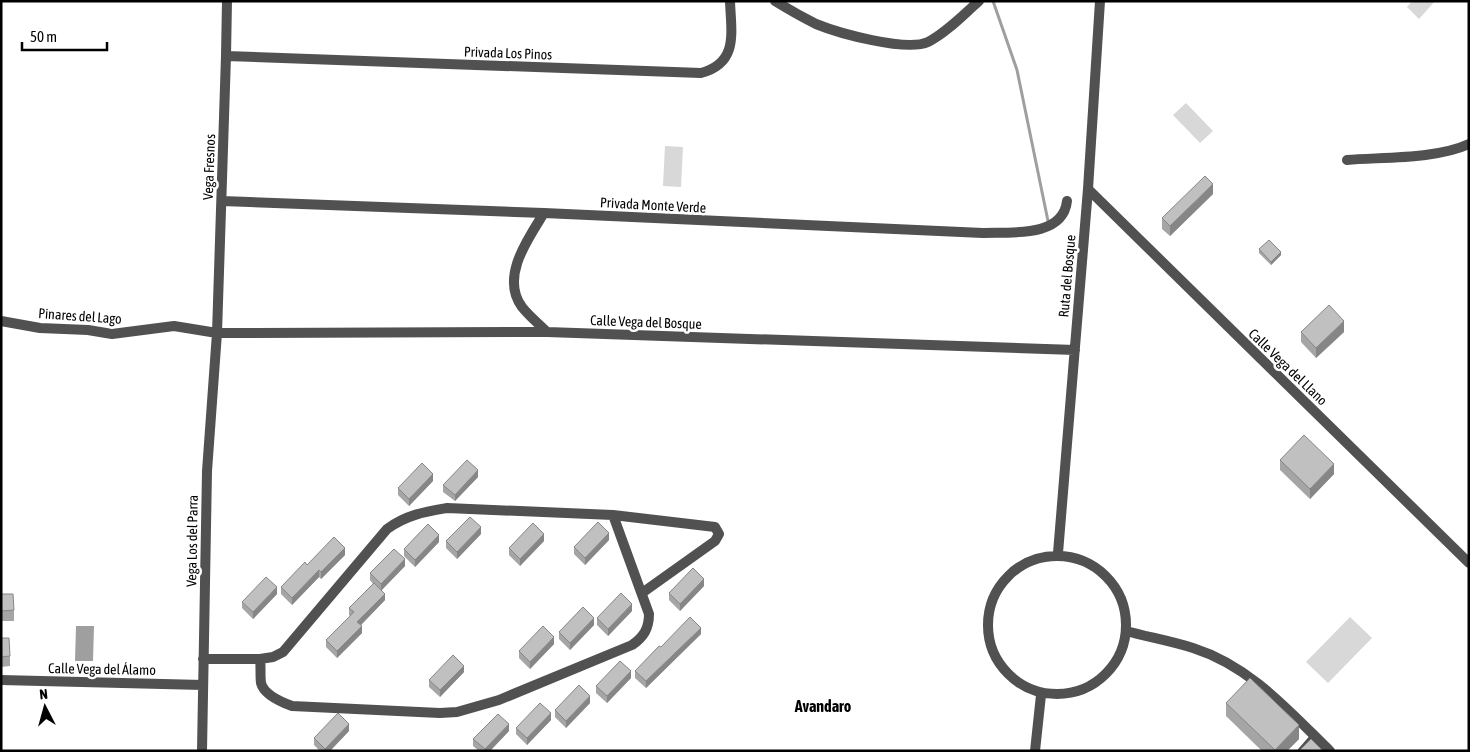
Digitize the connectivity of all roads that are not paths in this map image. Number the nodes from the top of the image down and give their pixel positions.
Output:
1 (226, 1) edge
2 (730, 1) edge
3 (775, 1) edge
4 (979, 1) edge
5 (1100, 1) edge
6 (226, 56) junction
7 (1469, 144) edge
8 (1347, 160) dead end
9 (1088, 189) junction
10 (222, 201) junction
11 (1068, 201) dead end
12 (544, 213) junction
13 (1, 321) edge
14 (547, 332) junction
15 (217, 333) junction
16 (1075, 350) junction
17 (613, 515) junction
18 (1058, 553) junction
19 (1469, 563) edge
20 (642, 592) junction
21 (1126, 632) junction
22 (260, 658) junction
23 (203, 659) junction
24 (1, 680) edge
25 (203, 685) junction
26 (1041, 695) junction
27 (1314, 735) junction
28 (202, 751) edge
29 (1035, 751) edge
30 (1300, 751) edge
31 (1330, 751) edge

1 - 6 street, Vega Fresnos
2 - 6 street, Privada Los Pinos
3 - 4 street
5 - 9 street, Ruta del Bosque
6 - 10 street, Vega Fresnos
7 - 8 street
9 - 16 street, Ruta del Bosque
9 - 19 street, Calle Vega del Llano
10 - 12 street, Privada Monte Verde
10 - 15 street, Vega Fresnos
11 - 12 street, Privada Monte Verde
12 - 14 street
13 - 15 street, Pinares del Lago
14 - 15 street, Calle Vega del Bosque
14 - 16 street, Calle Vega del Bosque
15 - 23 street, Vega Los del Parra
16 - 18 street, Ruta del Bosque
17 - 20 street
17 - 20 street
17 - 22 street
18 - 21 street
18 - 26 street
20 - 22 street
21 - 26 street
21 - 27 street
22 - 23 street
23 - 25 street, Vega Los del Parra
24 - 25 street, Calle Vega del Álamo
25 - 28 street, Vega Los del Parra
26 - 29 street
27 - 30 lane
27 - 31 street

